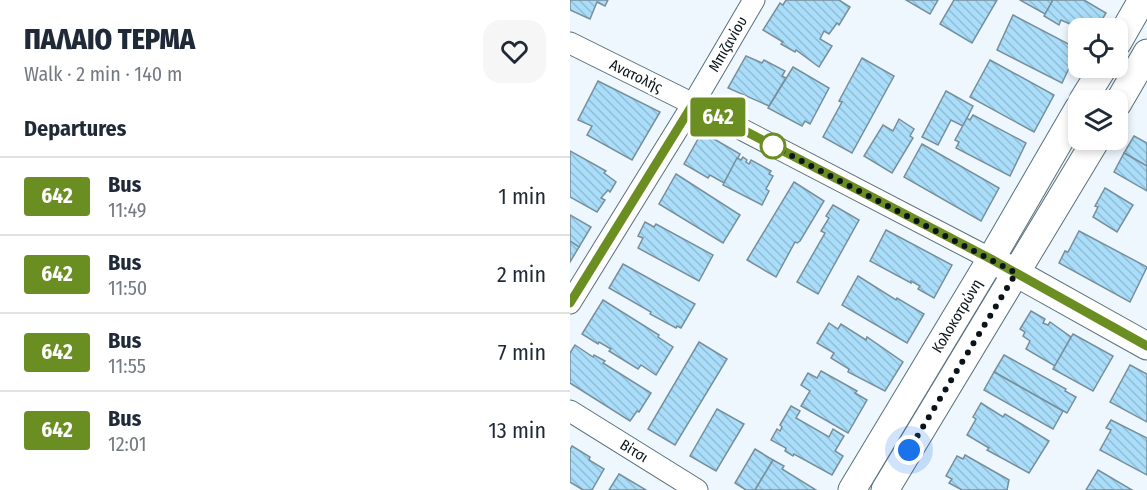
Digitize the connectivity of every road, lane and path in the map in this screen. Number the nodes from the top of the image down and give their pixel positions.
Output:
1 (754, 0) edge
2 (1142, 0) edge
3 (1128, 24) edge
4 (570, 43) edge
5 (1147, 53) edge
6 (1126, 90) edge
7 (693, 104) junction
8 (1068, 126) edge
9 (1090, 150) edge
10 (991, 259) junction
11 (1016, 273) junction
12 (570, 303) edge
13 (1147, 346) edge
14 (570, 411) edge
15 (697, 490) edge
16 (852, 490) edge
17 (885, 490) edge

1 - 7 street, Μπιζανίου
2 - 3 street
4 - 7 street, Ανατολής
5 - 6 street
7 - 10 street, Ανατολής
7 - 12 street, Μπιζανίου
8 - 10 street, Κολοκοτρώνη
9 - 11 street, Κολοκοτρώνη
10 - 11 street, Ανατολής
10 - 16 street, Κολοκοτρώνη
11 - 13 street, Ανατολής
11 - 17 street, Κολοκοτρώνη
14 - 15 street, Βίτσι

